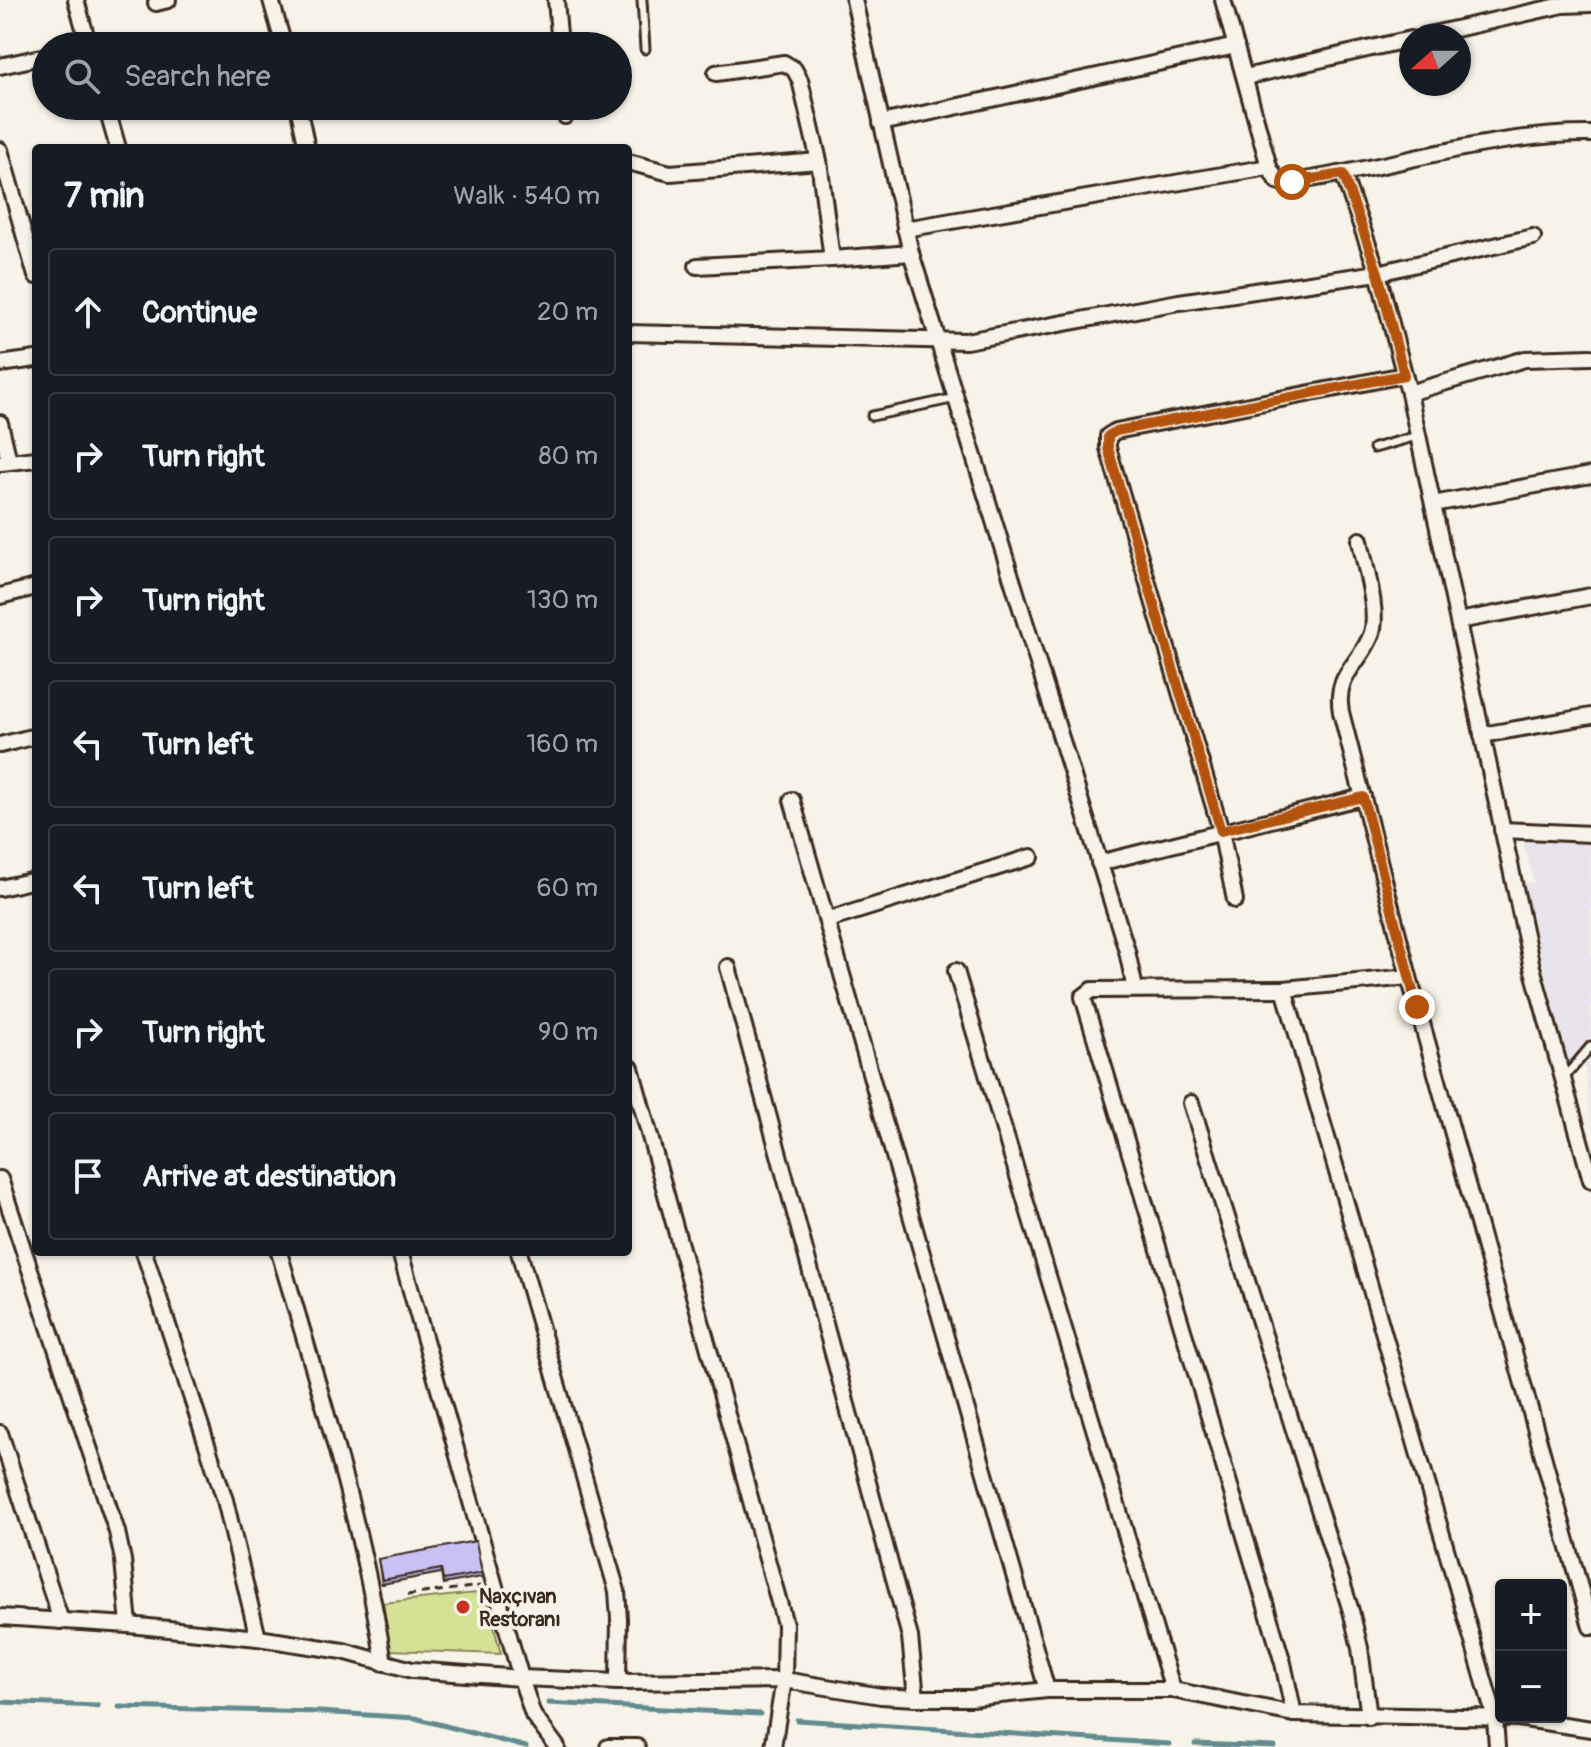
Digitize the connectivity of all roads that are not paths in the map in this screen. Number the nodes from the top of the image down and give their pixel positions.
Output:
1 (76, 0) edge
2 (271, 0) edge
3 (556, 0) edge
4 (642, 0) edge
5 (854, 0) edge
6 (1223, 0) edge
7 (1562, 3) edge
8 (1591, 4) edge
9 (1471, 25) edge
10 (85, 32) edge
11 (280, 32) edge
12 (559, 32) edge
13 (1399, 42) edge
14 (1236, 46) junction
15 (645, 49) dead end
16 (32, 59) edge
17 (0, 66) edge
18 (716, 73) dead end
19 (1245, 77) junction
20 (110, 120) edge
21 (301, 120) edge
22 (881, 123) junction
23 (1591, 134) edge
24 (117, 144) edge
25 (306, 144) edge
26 (0, 150) edge
27 (819, 161) junction
28 (632, 163) edge
29 (1269, 167) junction
30 (1343, 174) junction
31 (905, 229) junction
32 (1533, 237) dead end
33 (911, 253) junction
34 (832, 259) junction
35 (32, 262) edge
36 (697, 266) dead end
37 (1378, 273) junction
38 (632, 333) edge
39 (940, 342) junction
40 (1591, 357) edge
41 (32, 360) edge
42 (0, 364) edge
43 (1404, 375) junction
44 (1409, 393) junction
45 (956, 398) junction
46 (872, 416) dead end
47 (0, 423) edge
48 (1417, 436) junction
49 (1374, 448) dead end
50 (32, 459) edge
51 (4, 462) edge
52 (1591, 475) edge
53 (1433, 504) junction
54 (1360, 540) dead end
55 (32, 588) edge
56 (0, 596) edge
57 (1591, 596) edge
58 (1458, 621) junction
59 (1591, 716) edge
60 (1482, 735) junction
61 (32, 737) edge
62 (0, 745) edge
63 (1363, 797) junction
64 (792, 800) dead end
65 (1502, 830) junction
66 (1221, 831) junction
67 (1591, 834) edge
68 (1031, 857) dead end
69 (1099, 863) junction
70 (32, 881) edge
71 (0, 888) edge
72 (1235, 900) dead end
73 (828, 920) junction
74 (728, 967) dead end
75 (956, 971) dead end
76 (1409, 977) junction
77 (1135, 989) junction
78 (1284, 989) junction
79 (1591, 1046) edge
80 (632, 1072) edge
81 (1562, 1080) junction
82 (1191, 1103) dead end
83 (1590, 1171) edge
84 (0, 1179) edge
85 (145, 1256) edge
86 (280, 1256) edge
87 (401, 1256) edge
88 (520, 1256) edge
89 (0, 1433) edge
90 (0, 1617) edge
91 (61, 1621) junction
92 (129, 1625) junction
93 (1591, 1627) edge
94 (258, 1638) junction
95 (384, 1663) junction
96 (521, 1678) junction
97 (784, 1680) junction
98 (618, 1682) junction
99 (1047, 1690) junction
100 (1173, 1690) junction
101 (916, 1698) junction
102 (1294, 1714) junction
103 (1369, 1717) junction
104 (1495, 1718) joint
105 (1495, 1723) edge
106 (1551, 1723) edge
107 (1591, 1729) edge
108 (557, 1747) edge
109 (608, 1747) edge
110 (637, 1747) edge
111 (773, 1747) edge
112 (1497, 1747) edge

1 - 10 street
2 - 11 street
3 - 12 street
4 - 15 lane
5 - 22 street
6 - 14 street
7 - 8 street
7 - 9 street
13 - 19 street
14 - 19 street
14 - 22 street
16 - 17 street
18 - 27 street
19 - 29 street
20 - 24 street
21 - 25 street
22 - 31 street
23 - 30 street
26 - 35 street
27 - 28 street
27 - 34 street
29 - 30 street
29 - 31 street
30 - 37 street
31 - 33 street
32 - 37 street
33 - 34 street
33 - 39 street
34 - 36 street
37 - 39 street
37 - 43 street
38 - 39 street
39 - 45 street
40 - 44 street
41 - 42 street
43 - 44 street
43 - 66 street
44 - 48 street
45 - 46 lane
45 - 69 street
47 - 51 street
48 - 49 lane
48 - 53 street
50 - 51 street
52 - 53 street
53 - 58 street
54 - 63 street
55 - 56 street
57 - 58 street
58 - 60 street
59 - 60 street
60 - 65 street
61 - 62 street
63 - 66 street
63 - 76 street
64 - 73 street
65 - 67 street
65 - 81 street
66 - 69 street
66 - 72 street
68 - 73 street
69 - 77 street
70 - 71 street
73 - 99 street
74 - 101 street
75 - 100 street
76 - 78 street
76 - 93 street
77 - 78 street
77 - 102 street
78 - 104 street
79 - 81 lane
80 - 97 street
81 - 83 street
82 - 103 street
84 - 92 street
85 - 94 street
86 - 95 street
87 - 96 street
88 - 98 street
89 - 91 street
90 - 91 street
91 - 92 street
92 - 94 street
94 - 95 street
95 - 96 street
96 - 98 street
96 - 108 street
97 - 98 street
97 - 101 street
97 - 111 street
99 - 100 street
99 - 101 street
100 - 102 street
102 - 103 street
103 - 104 street
105 - 112 street
106 - 107 street
109 - 110 street

